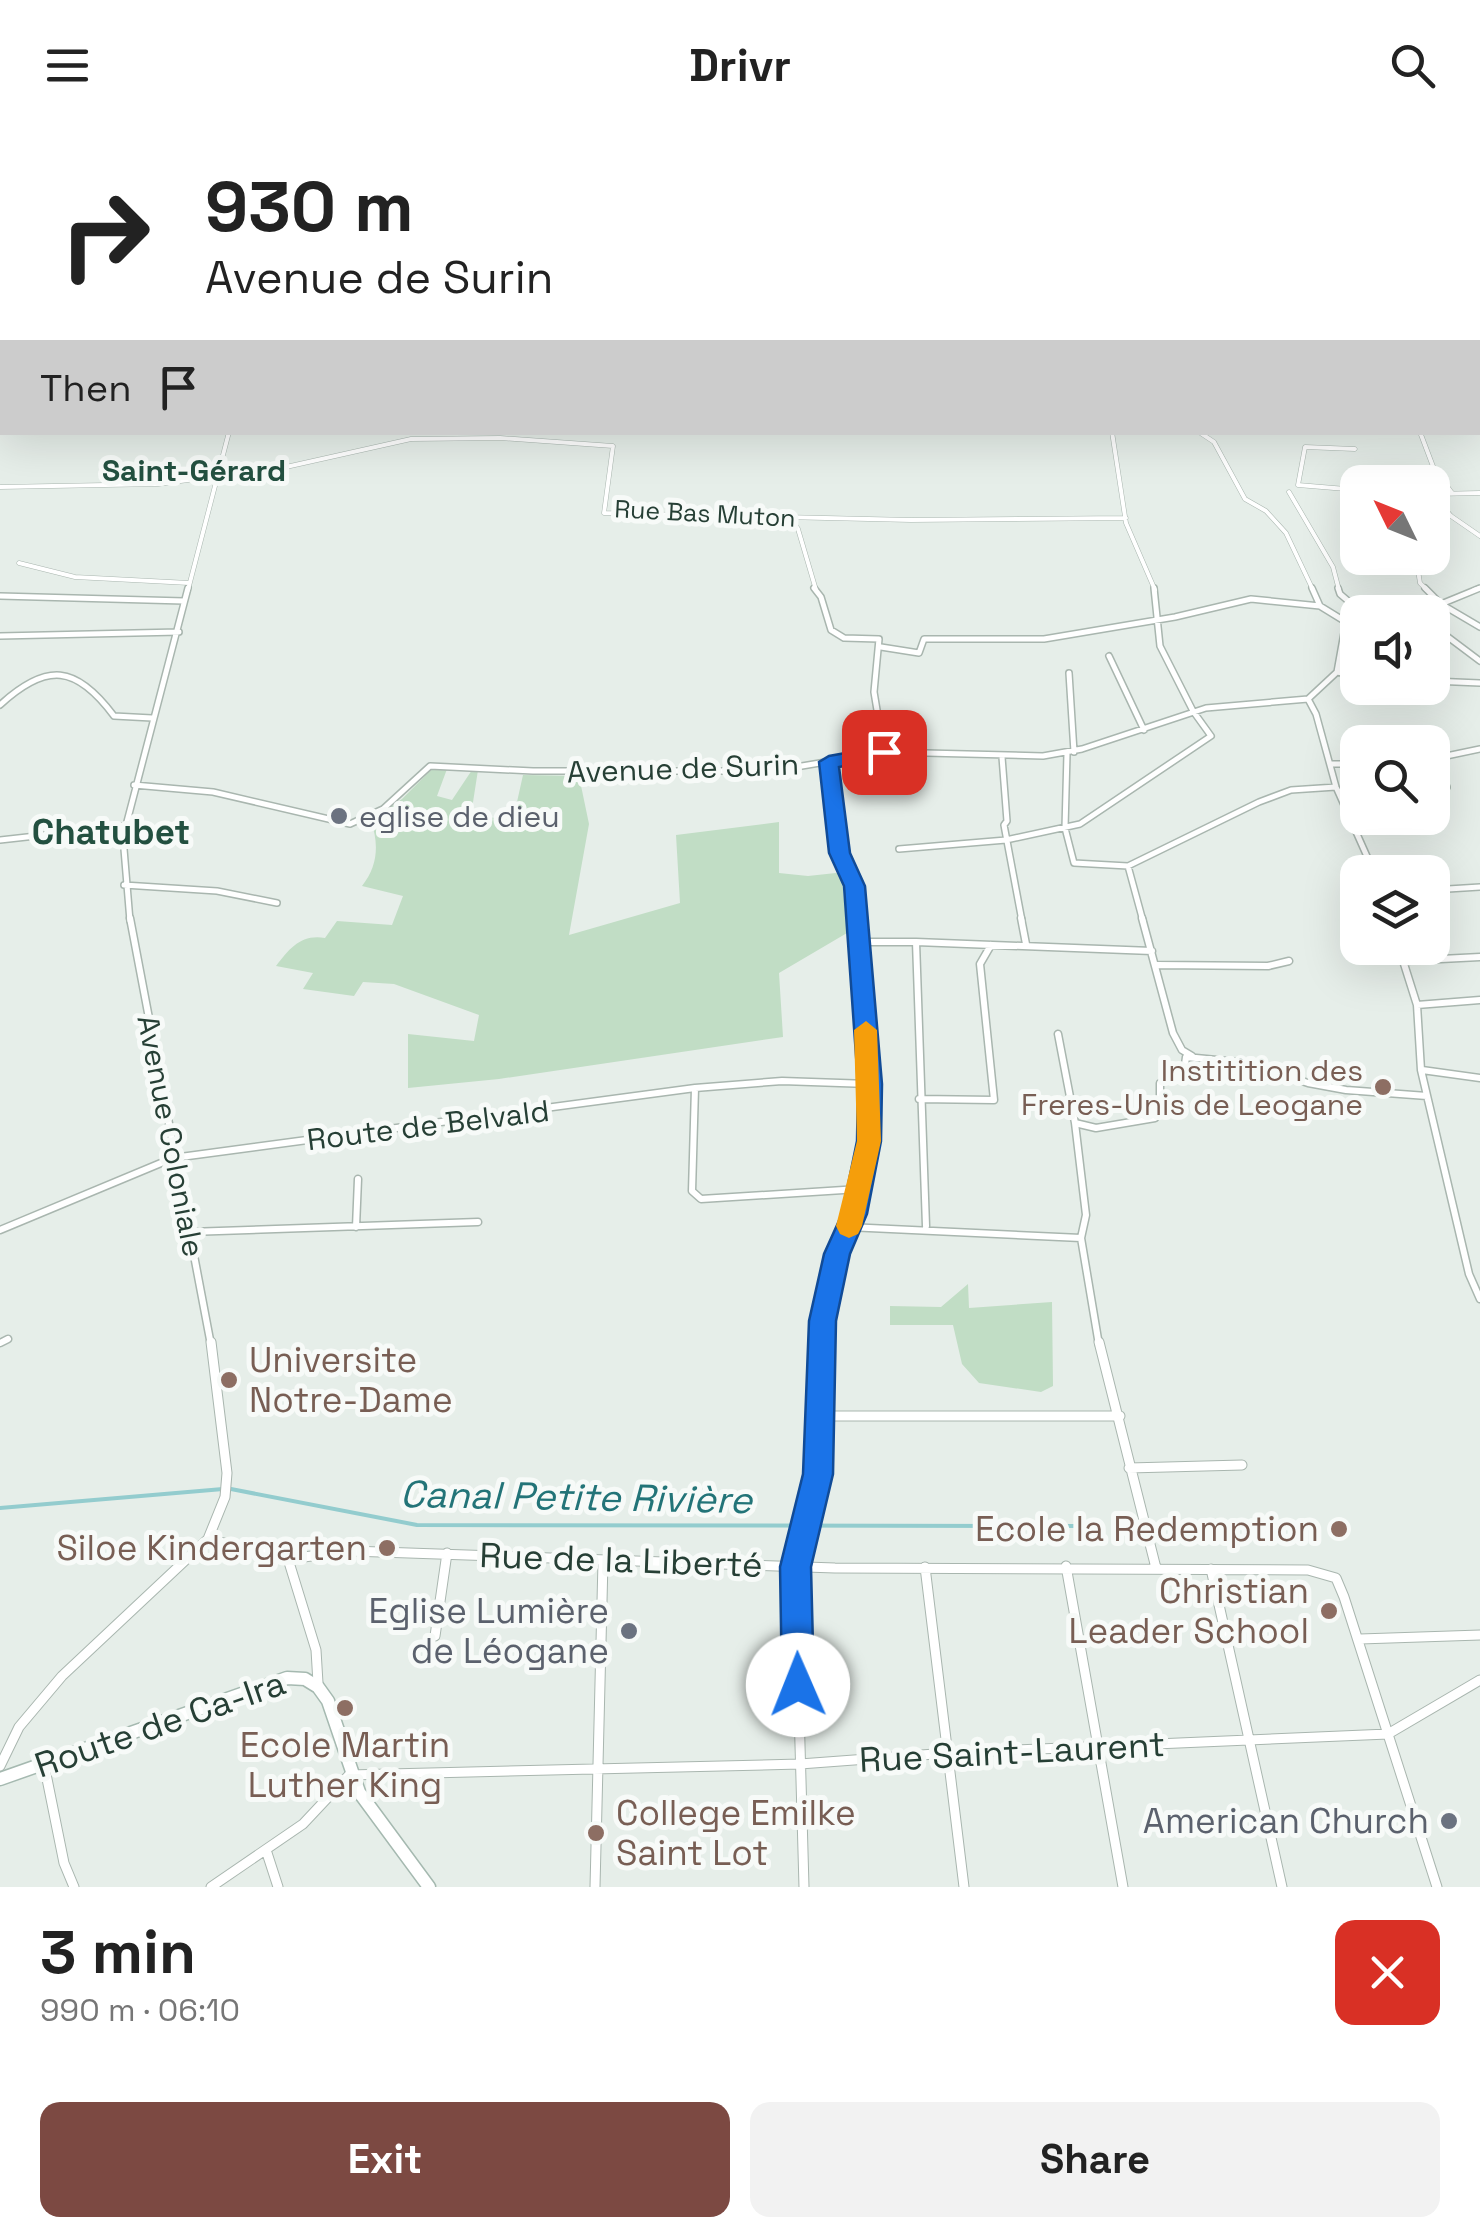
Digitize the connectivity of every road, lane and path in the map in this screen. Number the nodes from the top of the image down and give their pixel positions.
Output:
1 (228, 435) edge
2 (1112, 435) edge
3 (1204, 435) edge
4 (1421, 435) edge
5 (1355, 449) dead end
6 (218, 476) junction
7 (0, 487) edge
8 (1340, 488) edge
9 (1288, 492) dead end
10 (1452, 493) joint
11 (1480, 493) edge
12 (1450, 515) edge
13 (790, 518) junction
14 (1126, 518) junction
15 (1480, 536) edge
16 (19, 563) dead end
17 (1419, 575) edge
18 (188, 583) junction
19 (1480, 588) edge
20 (1341, 595) edge
21 (1432, 595) edge
22 (0, 596) edge
23 (1450, 600) edge
24 (184, 601) junction
25 (1320, 606) junction
26 (1450, 609) edge
27 (1340, 618) edge
28 (1157, 619) junction
29 (1480, 627) edge
30 (179, 632) junction
31 (0, 636) edge
32 (1450, 639) edge
33 (881, 646) junction
34 (1110, 656) dead end
35 (1480, 661) edge
36 (1340, 664) edge
37 (1337, 672) junction
38 (1069, 673) dead end
39 (1340, 673) edge
40 (1450, 681) edge
41 (1480, 683) edge
42 (1308, 699) junction
43 (0, 705) edge
44 (1193, 710) junction
45 (152, 718) junction
46 (1144, 730) junction
47 (1480, 750) edge
48 (884, 752) junction
49 (1071, 753) junction
50 (1450, 756) edge
51 (1002, 757) junction
52 (829, 762) junction
53 (1330, 764) junction
54 (1340, 764) edge
55 (134, 786) junction
56 (1338, 789) junction
57 (125, 826) junction
58 (1064, 828) junction
59 (0, 840) edge
60 (1006, 840) junction
61 (899, 849) dead end
62 (1367, 855) edge
63 (1128, 866) junction
64 (124, 885) junction
65 (1480, 887) edge
66 (1450, 889) edge
67 (277, 903) dead end
68 (859, 942) junction
69 (916, 942) junction
70 (1026, 944) junction
71 (991, 945) junction
72 (1152, 951) junction
73 (1480, 957) edge
74 (1450, 959) edge
75 (1289, 961) dead end
76 (1157, 965) junction
77 (1403, 965) edge
78 (1480, 1000) edge
79 (1417, 1005) junction
80 (1058, 1034) dead end
81 (1195, 1058) junction
82 (1421, 1070) junction
83 (1480, 1078) edge
84 (870, 1084) junction
85 (695, 1088) junction
86 (1428, 1096) junction
87 (919, 1099) junction
88 (1075, 1123) junction
89 (173, 1158) junction
90 (358, 1179) dead end
91 (859, 1188) junction
92 (478, 1222) dead end
93 (926, 1226) junction
94 (356, 1227) junction
95 (848, 1227) junction
96 (0, 1230) edge
97 (190, 1232) junction
98 (1080, 1238) junction
99 (1480, 1299) edge
100 (822, 1416) junction
101 (1120, 1416) junction
102 (1242, 1465) dead end
103 (1130, 1468) junction
104 (208, 1539) junction
105 (447, 1553) junction
106 (288, 1559) junction
107 (603, 1562) junction
108 (1066, 1566) junction
109 (796, 1567) junction
110 (925, 1567) junction
111 (1156, 1568) junction
112 (1211, 1569) junction
113 (435, 1636) dead end
114 (1480, 1636) edge
115 (1360, 1639) junction
116 (1480, 1680) edge
117 (318, 1683) junction
118 (1388, 1734) junction
119 (1248, 1738) junction
120 (1097, 1749) junction
121 (948, 1753) junction
122 (44, 1764) junction
123 (800, 1764) junction
124 (0, 1766) edge
125 (597, 1770) junction
126 (349, 1776) junction
127 (0, 1779) edge
128 (267, 1853) junction
129 (74, 1887) edge
130 (211, 1887) edge
131 (278, 1887) edge
132 (429, 1887) edge
133 (595, 1887) edge
134 (804, 1887) edge
135 (964, 1887) edge
136 (1123, 1887) edge
137 (1282, 1887) edge
138 (1437, 1887) edge

1 - 6 street, Avenue Coloniale
2 - 14 street
3 - 25 street
4 - 10 street
5 - 8 street
6 - 7 street, Rue Bas Muton
6 - 13 street, Rue Bas Muton
6 - 18 street, Avenue Coloniale
9 - 20 street
10 - 11 street
12 - 15 street
13 - 14 street, Rue Bas Muton
13 - 33 street
14 - 28 street
16 - 18 street
17 - 21 street
18 - 24 street, Avenue Coloniale
19 - 23 street
22 - 24 street
24 - 30 street, Avenue Coloniale
25 - 27 street
25 - 28 street
26 - 29 street
28 - 33 street
28 - 44 street
30 - 31 street
30 - 45 street, Avenue Coloniale
32 - 35 street
33 - 48 street
34 - 46 street
36 - 37 street
37 - 39 street
37 - 42 street
38 - 49 street
40 - 41 street
42 - 44 street, Avenue de Surin
42 - 53 street
43 - 45 street
44 - 46 street, Avenue de Surin
44 - 58 street
45 - 55 street, Avenue Coloniale
46 - 49 street, Avenue de Surin
47 - 50 street
48 - 51 street, Avenue de Surin
48 - 52 street, Avenue de Surin
49 - 51 street, Avenue de Surin
49 - 58 street
51 - 60 street
52 - 55 street, Avenue de Surin
52 - 68 street
53 - 54 street
53 - 56 street
55 - 57 street, Avenue Coloniale
56 - 62 street
56 - 63 street
57 - 59 street
57 - 64 street, Avenue Coloniale
58 - 60 street
58 - 63 street
60 - 61 street
60 - 70 street
63 - 72 street
64 - 67 street
64 - 89 street, Avenue Coloniale
65 - 66 street
68 - 69 street
68 - 84 street
69 - 71 street
69 - 87 street
70 - 71 street
70 - 72 street
71 - 87 street
72 - 76 street
73 - 74 street
75 - 76 street
76 - 81 street
77 - 79 street
78 - 79 street
79 - 82 street
80 - 88 street
81 - 86 street
81 - 88 street
82 - 83 street
82 - 86 street
84 - 85 street, Route de Belvald
84 - 91 street
85 - 89 street, Route de Belvald
85 - 91 street
86 - 99 street
87 - 93 street
88 - 98 street
89 - 96 street, Route de Belvald
89 - 97 street, Avenue Coloniale
90 - 94 street
91 - 95 street
92 - 94 street
93 - 95 street
93 - 98 street
94 - 97 street
95 - 100 street
97 - 104 street, Avenue Coloniale
98 - 101 street
100 - 101 street
100 - 109 street
101 - 103 street
102 - 103 street
103 - 111 street
104 - 106 street, Rue de la Liberté
104 - 124 street, Avenue Coloniale
105 - 106 street, Rue de la Liberté
105 - 107 street, Rue de la Liberté
105 - 113 street
106 - 117 street
107 - 109 street, Rue de la Liberté
107 - 125 street
108 - 110 street, Rue de la Liberté
108 - 111 street, Rue de la Liberté
108 - 120 street
109 - 110 street, Rue de la Liberté
109 - 123 street
110 - 121 street
111 - 112 street, Rue de la Liberté
112 - 115 street, Rue de la Liberté
112 - 119 street
114 - 115 street
115 - 118 street
116 - 118 street, Rue Saint-Laurent
117 - 122 street, Route de Ca-Ira
117 - 126 street
118 - 119 street, Rue Saint-Laurent
118 - 138 street
119 - 120 street, Rue Saint-Laurent
119 - 137 street
120 - 121 street, Rue Saint-Laurent
120 - 136 street
121 - 123 street, Rue Saint-Laurent
121 - 135 street
122 - 127 street, Route de Ca-Ira
122 - 129 street
123 - 125 street, Rue Saint-Laurent
123 - 134 street
125 - 126 street, Rue Saint-Laurent
125 - 133 street
126 - 128 street
126 - 132 street
128 - 130 street
128 - 131 street

